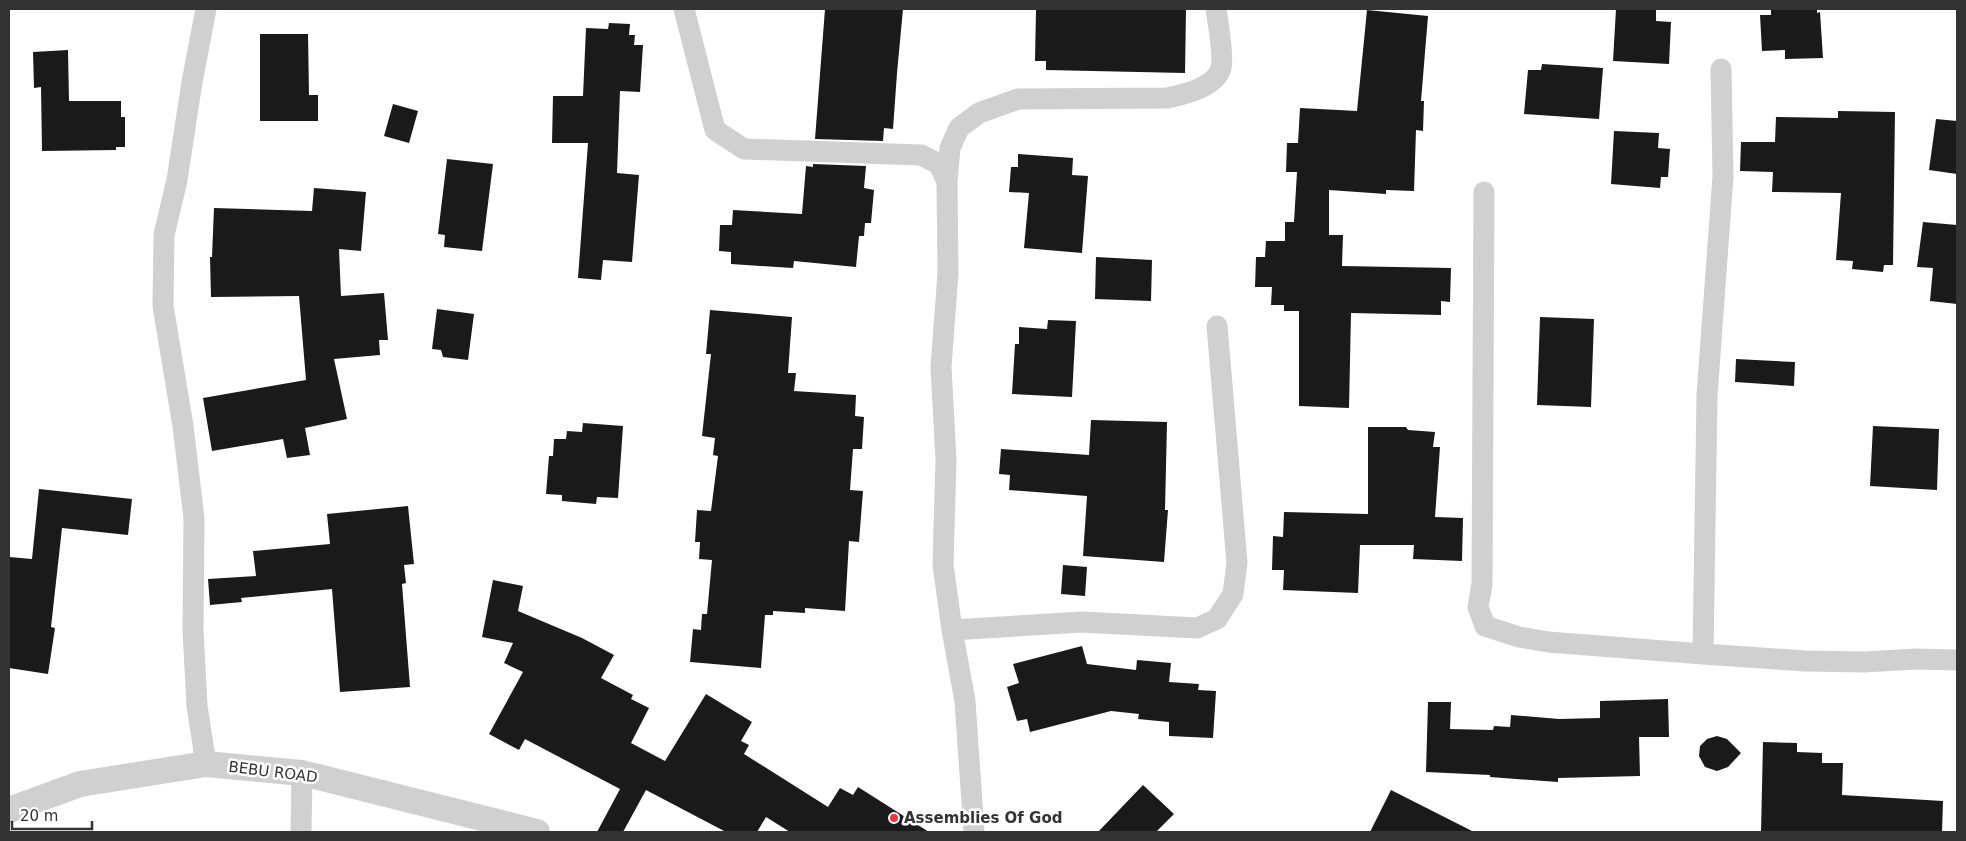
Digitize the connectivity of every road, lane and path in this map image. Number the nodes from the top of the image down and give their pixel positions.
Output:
1 (206, 9) edge
2 (684, 9) edge
3 (1216, 9) edge
4 (1721, 69) dead end
5 (947, 182) junction
6 (1484, 192) dead end
7 (1217, 326) dead end
8 (952, 630) junction
9 (1703, 654) junction
10 (1957, 660) edge
11 (206, 764) junction
12 (302, 773) junction
13 (9, 810) edge
14 (300, 832) edge
15 (537, 832) edge
16 (974, 832) edge

1 - 11 street
2 - 5 street
3 - 5 street
4 - 9 street
5 - 8 street
6 - 9 street
7 - 8 street
8 - 16 street
9 - 10 street
11 - 12 street, BEBU ROAD
11 - 13 street, BEBU ROAD
12 - 14 street
12 - 15 street, BEBU ROAD

